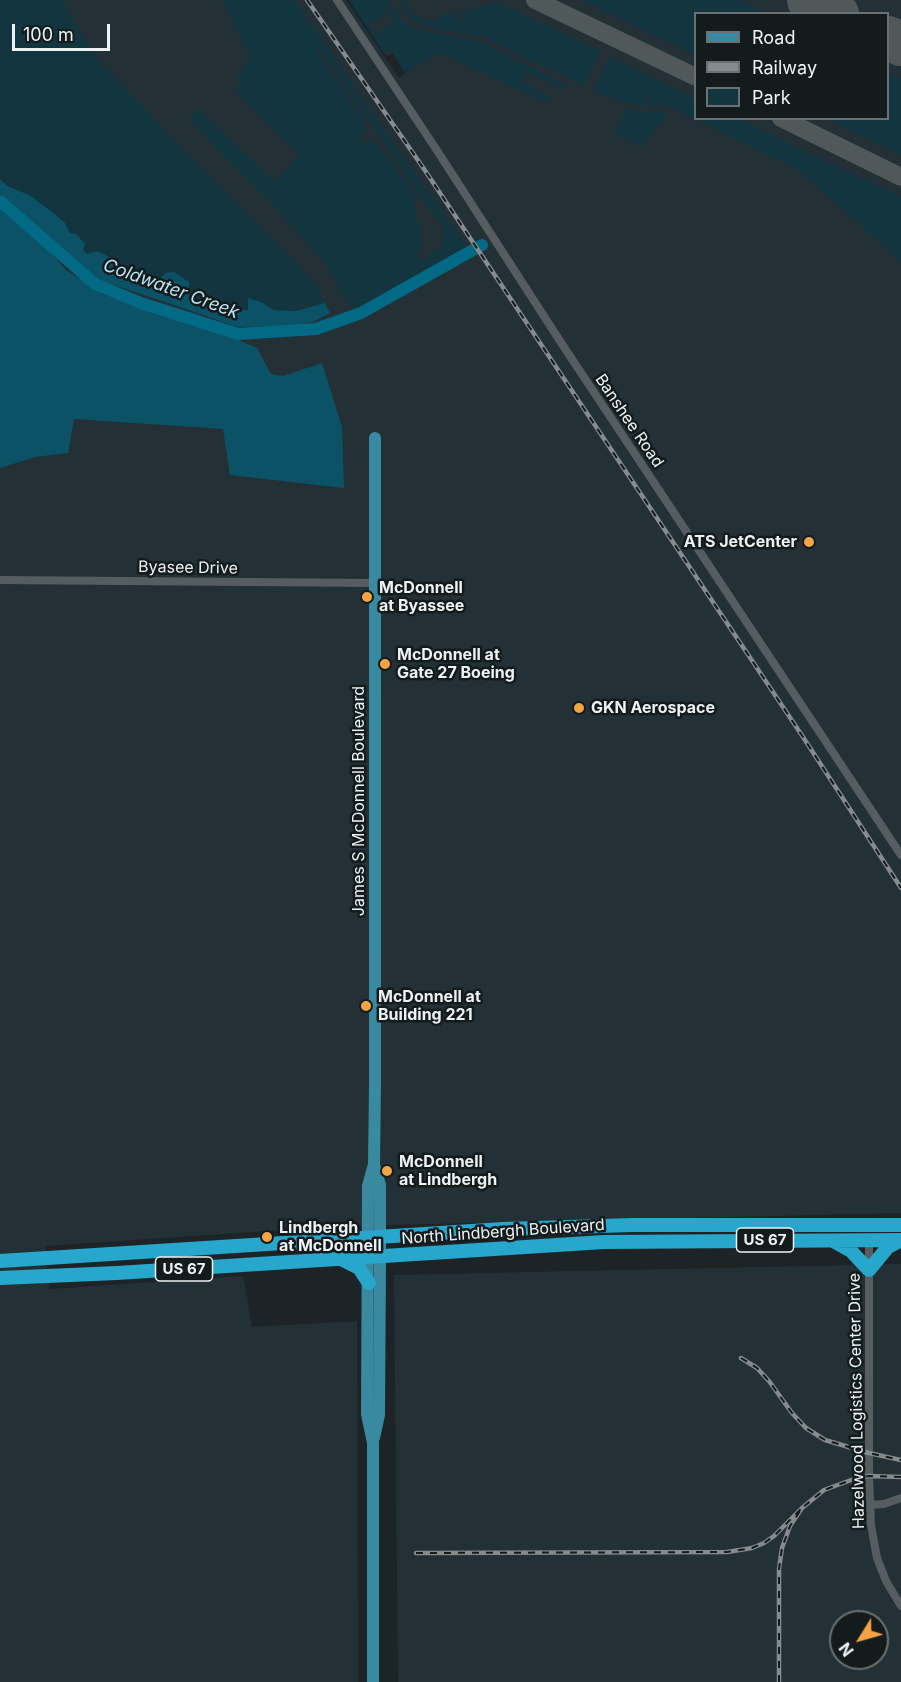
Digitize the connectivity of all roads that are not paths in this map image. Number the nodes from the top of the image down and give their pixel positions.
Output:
1 (337, 0) edge
2 (375, 438) dead end
3 (0, 580) edge
4 (375, 583) junction
5 (901, 855) edge
6 (869, 1225) junction
7 (901, 1225) edge
8 (374, 1237) junction
9 (832, 1240) junction
10 (869, 1240) junction
11 (901, 1240) edge
12 (374, 1257) junction
13 (338, 1259) junction
14 (0, 1261) edge
15 (869, 1270) junction
16 (0, 1278) edge
17 (369, 1283) junction
18 (373, 1443) junction
19 (901, 1498) edge
20 (870, 1505) junction
21 (901, 1605) edge
22 (373, 1682) edge

1 - 5 street, Banshee Road
2 - 4 main road, James S McDonnell Boulevard
3 - 4 street, Byasee Drive
4 - 8 main road, James S McDonnell Boulevard
6 - 7 highway, North Lindbergh Boulevard / US 67
6 - 8 highway, North Lindbergh Boulevard / US 67
6 - 10 street, Hazelwood Logistics Center Drive
8 - 12 main road, James S McDonnell Boulevard
8 - 14 highway, North Lindbergh Boulevard / US 67
9 - 10 highway, North Lindbergh Boulevard / US 67
9 - 12 highway, North Lindbergh Boulevard / US 67
9 - 15 highway
10 - 11 highway, North Lindbergh Boulevard / US 67
10 - 15 street, Hazelwood Logistics Center Drive
11 - 15 highway
12 - 13 highway, North Lindbergh Boulevard / US 67
12 - 17 main road, James S McDonnell Boulevard
12 - 18 main road, James S McDonnell Boulevard
13 - 16 highway, North Lindbergh Boulevard / US 67
13 - 17 highway
15 - 20 street, Hazelwood Logistics Center Drive
17 - 18 main road, James S McDonnell Boulevard
18 - 22 main road, James S McDonnell Boulevard
19 - 20 street
20 - 21 street, Hazelwood Logistics Center Drive

